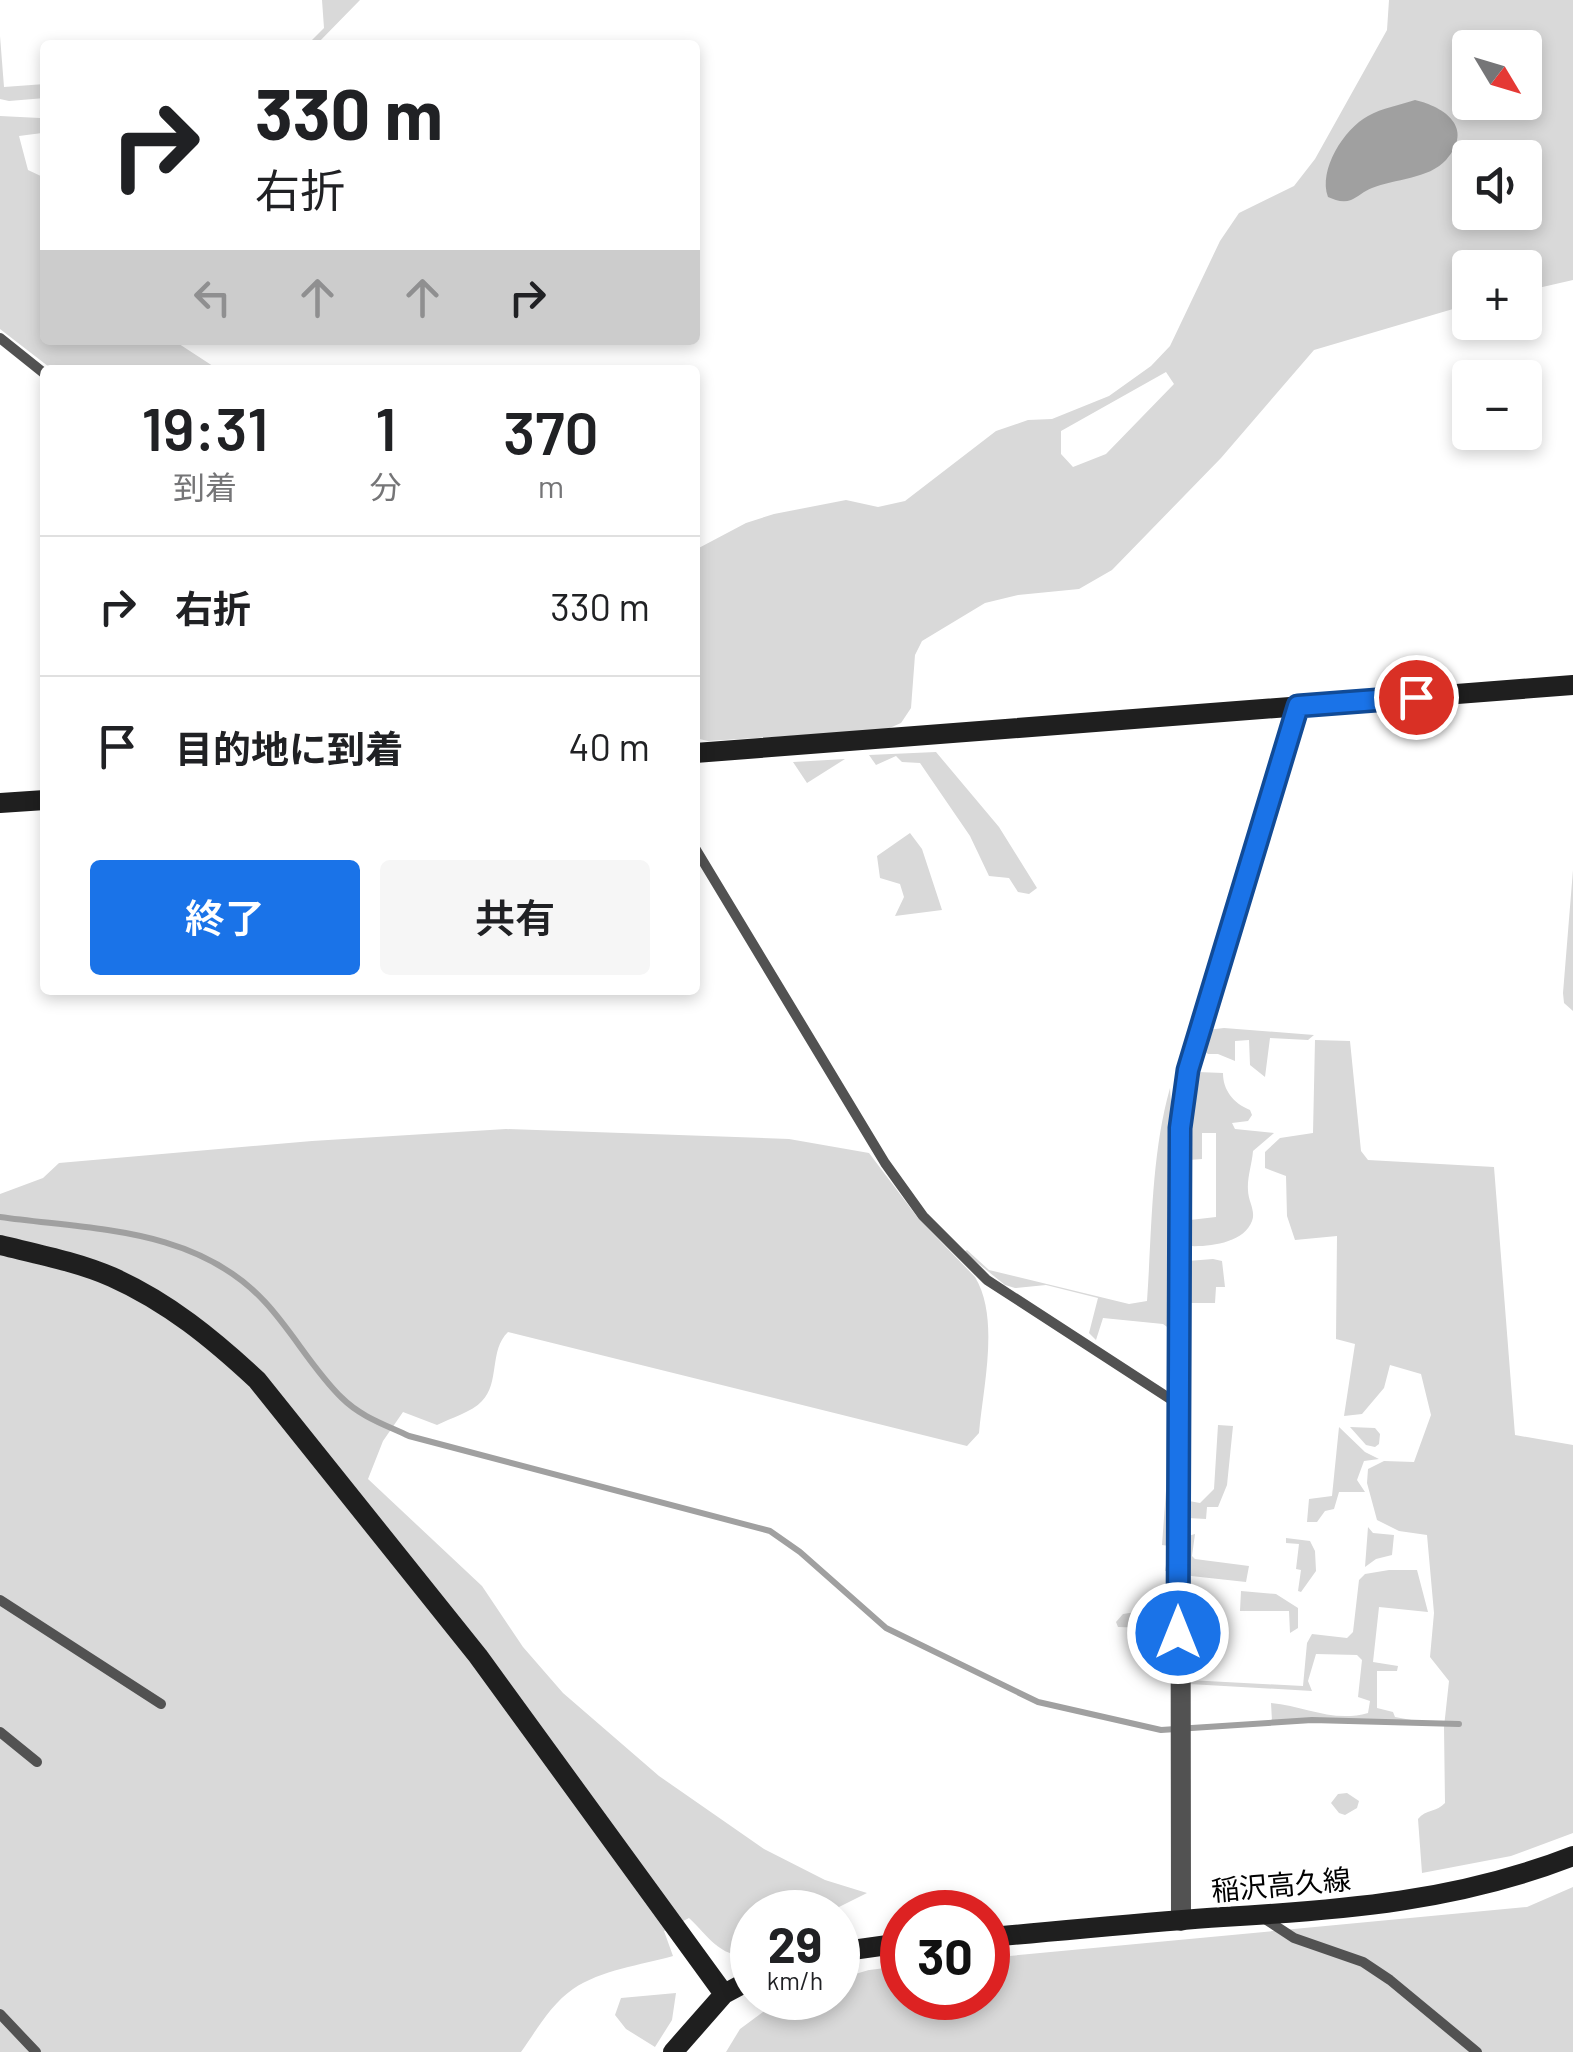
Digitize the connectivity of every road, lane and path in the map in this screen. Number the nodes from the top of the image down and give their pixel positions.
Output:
1 (0, 338) edge
2 (40, 370) edge
3 (1573, 685) edge
4 (1298, 706) junction
5 (700, 753) edge
6 (40, 800) edge
7 (0, 804) edge
8 (700, 856) edge
9 (0, 1245) edge
10 (1179, 1404) junction
11 (0, 1600) edge
12 (161, 1704) dead end
13 (0, 1732) edge
14 (38, 1762) dead end
15 (1573, 1856) edge
16 (1262, 1916) junction
17 (1181, 1921) junction
18 (1010, 1935) edge
19 (730, 1991) edge
20 (724, 1994) junction
21 (0, 2014) edge
22 (36, 2052) edge
23 (673, 2052) edge
24 (1477, 2052) edge

1 - 2 lane
3 - 4 street
4 - 5 street
4 - 10 street
6 - 7 street
8 - 10 lane
9 - 20 street
10 - 17 street
11 - 12 lane
13 - 14 lane
15 - 16 street, 稲沢高久線
16 - 17 street, 稲沢高久線
16 - 24 lane
17 - 18 street, 稲沢高久線
19 - 20 street
20 - 23 street
21 - 22 lane

